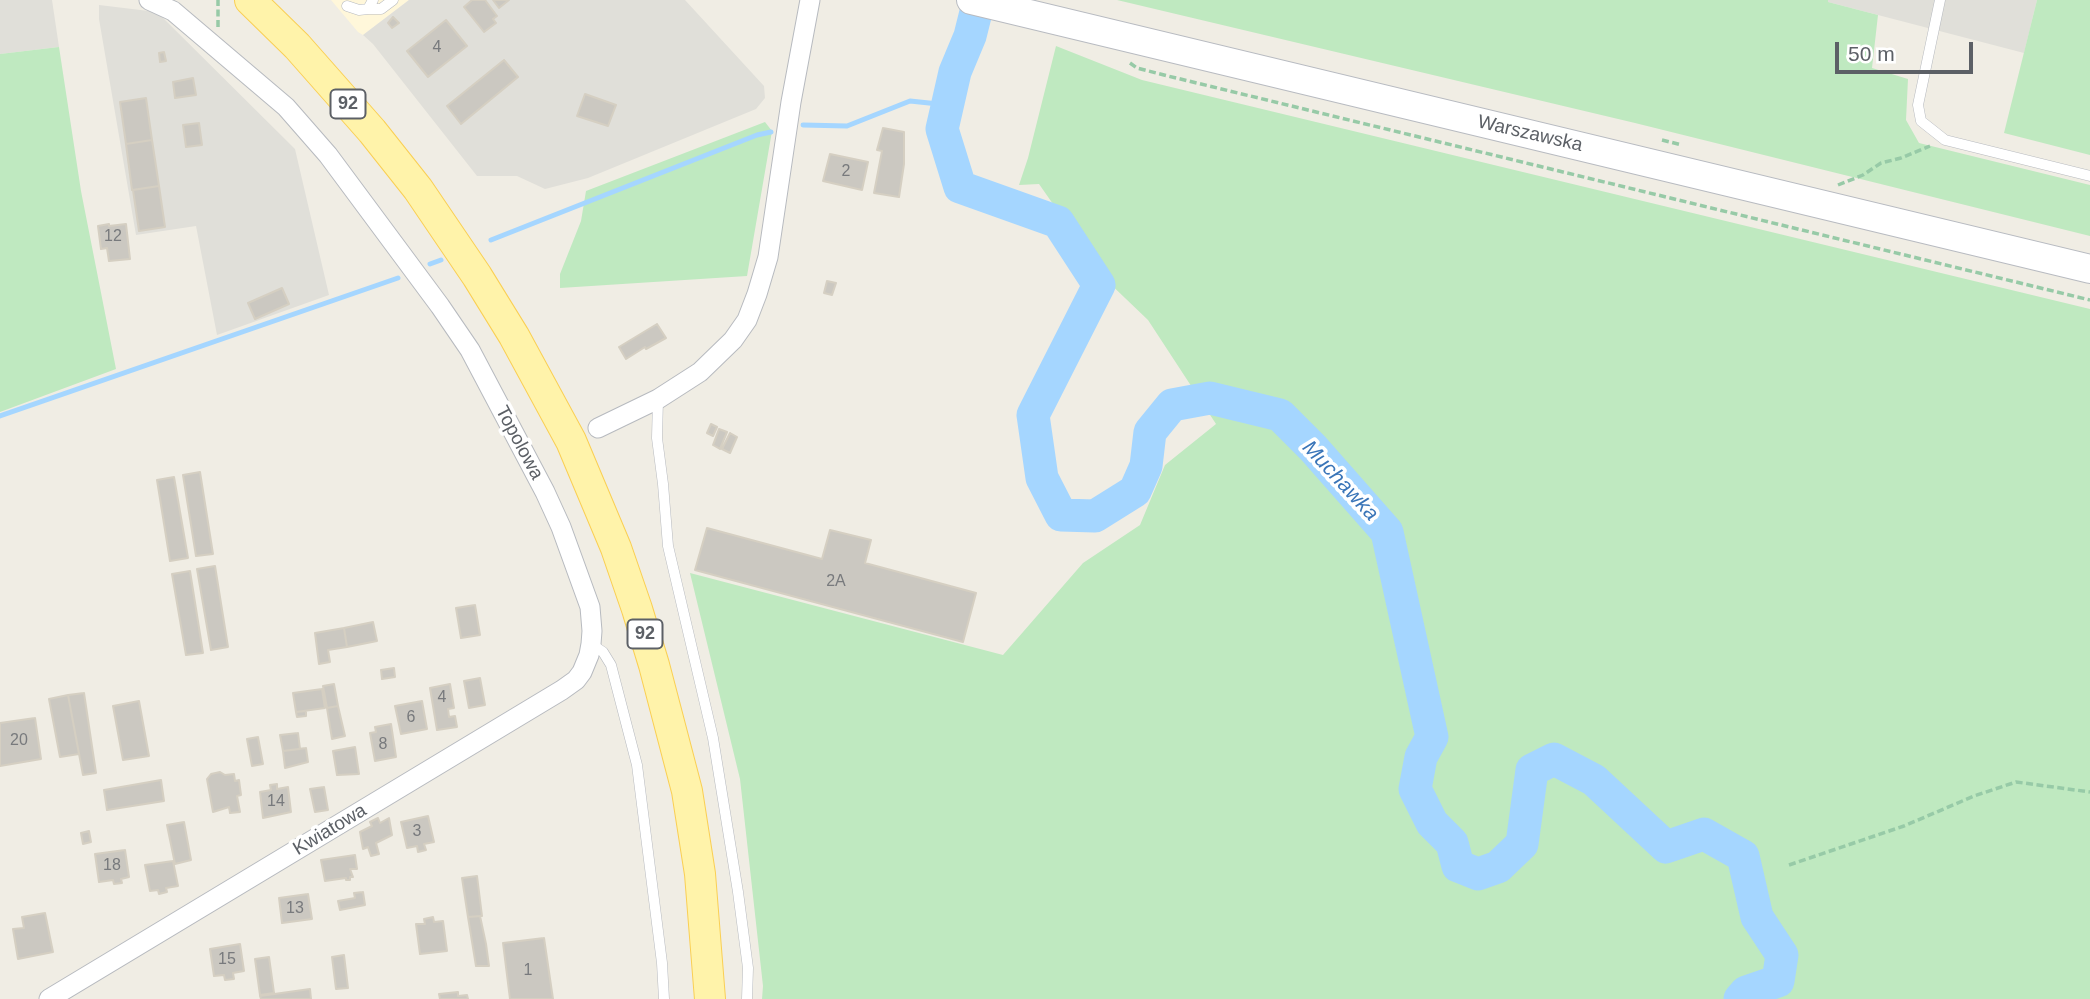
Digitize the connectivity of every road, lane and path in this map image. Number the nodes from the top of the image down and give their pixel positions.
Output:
1 (149, 0) edge
2 (250, 0) edge
3 (265, 0) edge
4 (393, 0) edge
5 (810, 0) edge
6 (971, 0) edge
7 (1940, 0) edge
8 (370, 5) edge
9 (347, 6) dead end
10 (1120, 36) junction
11 (297, 46) junction
12 (1945, 140) junction
13 (2090, 176) edge
14 (1813, 202) junction
15 (2090, 269) edge
16 (2090, 300) edge
17 (658, 399) junction
18 (598, 428) dead end
19 (591, 644) junction
20 (2090, 792) edge
21 (1789, 865) dead end
22 (49, 999) edge
23 (664, 999) edge
24 (710, 999) edge
25 (747, 999) edge

1 - 19 street, Topolowa
2 - 11 main road, 92
3 - 11 main road, 92
4 - 8 lane
5 - 17 street
6 - 10 main road, Warszawska
7 - 12 lane
8 - 9 lane
10 - 14 main road, Warszawska
10 - 16 path
11 - 24 main road, 92
12 - 13 lane
12 - 14 path
14 - 15 main road, Warszawska
17 - 18 street
17 - 25 lane
19 - 22 street, Kwiatowa
19 - 23 lane
20 - 21 path

